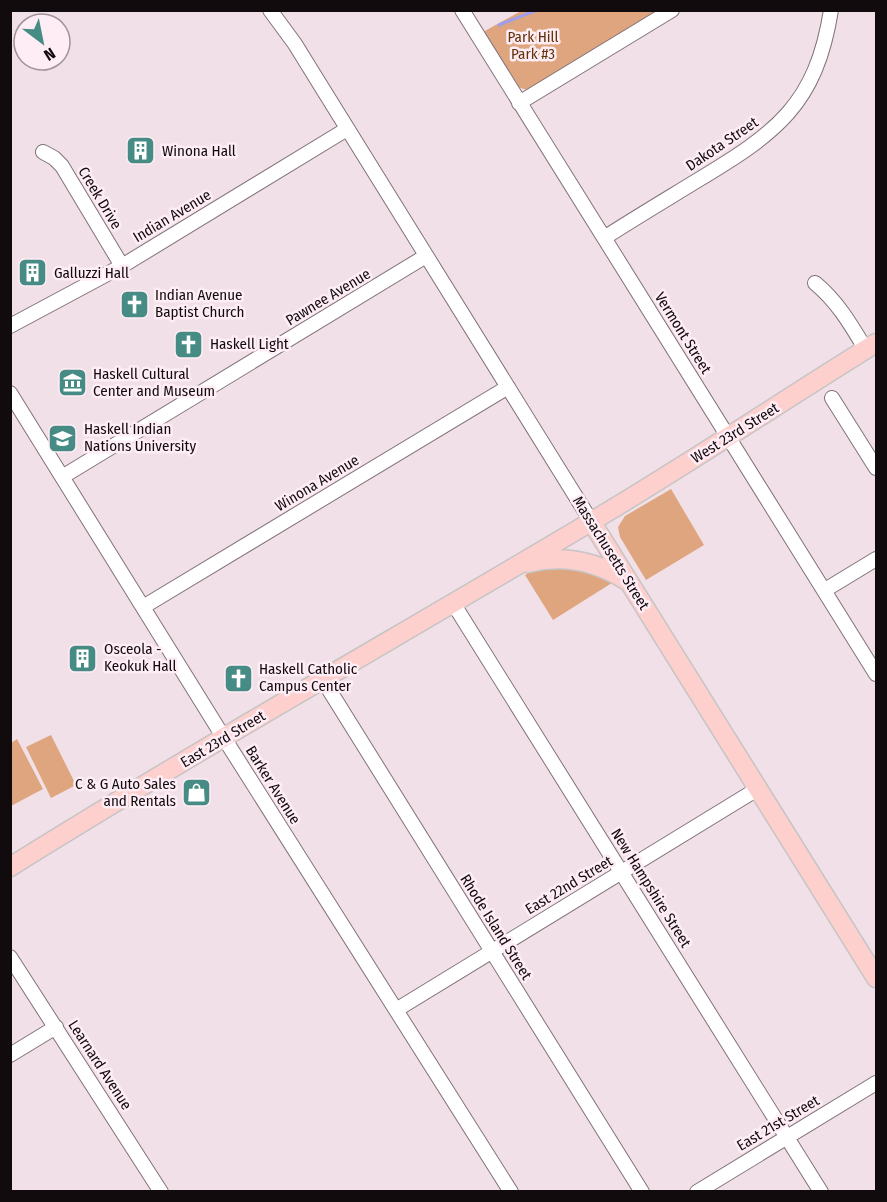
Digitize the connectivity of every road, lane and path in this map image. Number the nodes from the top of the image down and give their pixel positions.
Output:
1 (270, 10) edge
2 (462, 10) edge
3 (672, 10) edge
4 (831, 10) edge
5 (519, 103) junction
6 (347, 129) junction
7 (43, 152) dead end
8 (604, 238) junction
9 (426, 256) junction
10 (122, 266) junction
11 (815, 283) dead end
12 (10, 326) edge
13 (871, 346) edge
14 (508, 387) junction
15 (10, 393) edge
16 (832, 398) dead end
17 (729, 438) junction
18 (875, 462) edge
19 (62, 477) junction
20 (591, 521) junction
21 (876, 559) edge
22 (514, 567) junction
23 (629, 582) junction
24 (825, 590) junction
25 (453, 603) junction
26 (143, 607) junction
27 (876, 674) edge
28 (323, 680) junction
29 (224, 738) junction
30 (759, 788) junction
31 (10, 867) edge
32 (622, 872) junction
33 (492, 952) junction
34 (10, 957) edge
35 (876, 978) edge
36 (396, 1010) junction
37 (56, 1027) junction
38 (10, 1054) edge
39 (876, 1083) edge
40 (787, 1137) junction
41 (160, 1191) edge
42 (511, 1191) edge
43 (642, 1191) edge
44 (697, 1191) edge
45 (821, 1191) edge

1 - 6 street, Massachusetts Street
2 - 5 street, Vermont Street
3 - 5 street
4 - 8 street, Dakota Street
5 - 8 street, Vermont Street
6 - 9 street, Massachusetts Street
6 - 10 street, Indian Avenue
7 - 10 street, Creek Drive
8 - 17 street, Vermont Street
9 - 14 street, Massachusetts Street
9 - 19 street, Pawnee Avenue
10 - 12 street, Indian Avenue
11 - 13 street
13 - 17 main road, West 23rd Street
14 - 20 street, Massachusetts Street
14 - 26 street, Winona Avenue
15 - 19 street, Barker Avenue
16 - 18 street
17 - 20 main road, West 23rd Street
17 - 24 street, Vermont Street
19 - 26 street, Barker Avenue
20 - 22 main road, East 23rd Street
20 - 23 main road, Massachusetts Street
21 - 24 street
22 - 23 main road
22 - 25 main road, East 23rd Street
23 - 30 main road, Massachusetts Street
24 - 27 street, Vermont Street
25 - 28 main road, East 23rd Street
25 - 32 street, New Hampshire Street
26 - 29 street, Barker Avenue
28 - 29 main road, East 23rd Street
28 - 33 street, Rhode Island Street
29 - 31 main road, East 23rd Street
29 - 36 street, Barker Avenue
30 - 32 street, East 22nd Street
30 - 35 main road, Massachusetts Street
32 - 33 street, East 22nd Street
32 - 40 street, New Hampshire Street
33 - 36 street, East 22nd Street
33 - 43 street, Rhode Island Street
34 - 37 street, Learnard Avenue
36 - 42 street, Barker Avenue
37 - 38 street
37 - 41 street, Learnard Avenue
39 - 40 street, East 21st Street
40 - 44 street, East 21st Street
40 - 45 street, New Hampshire Street

